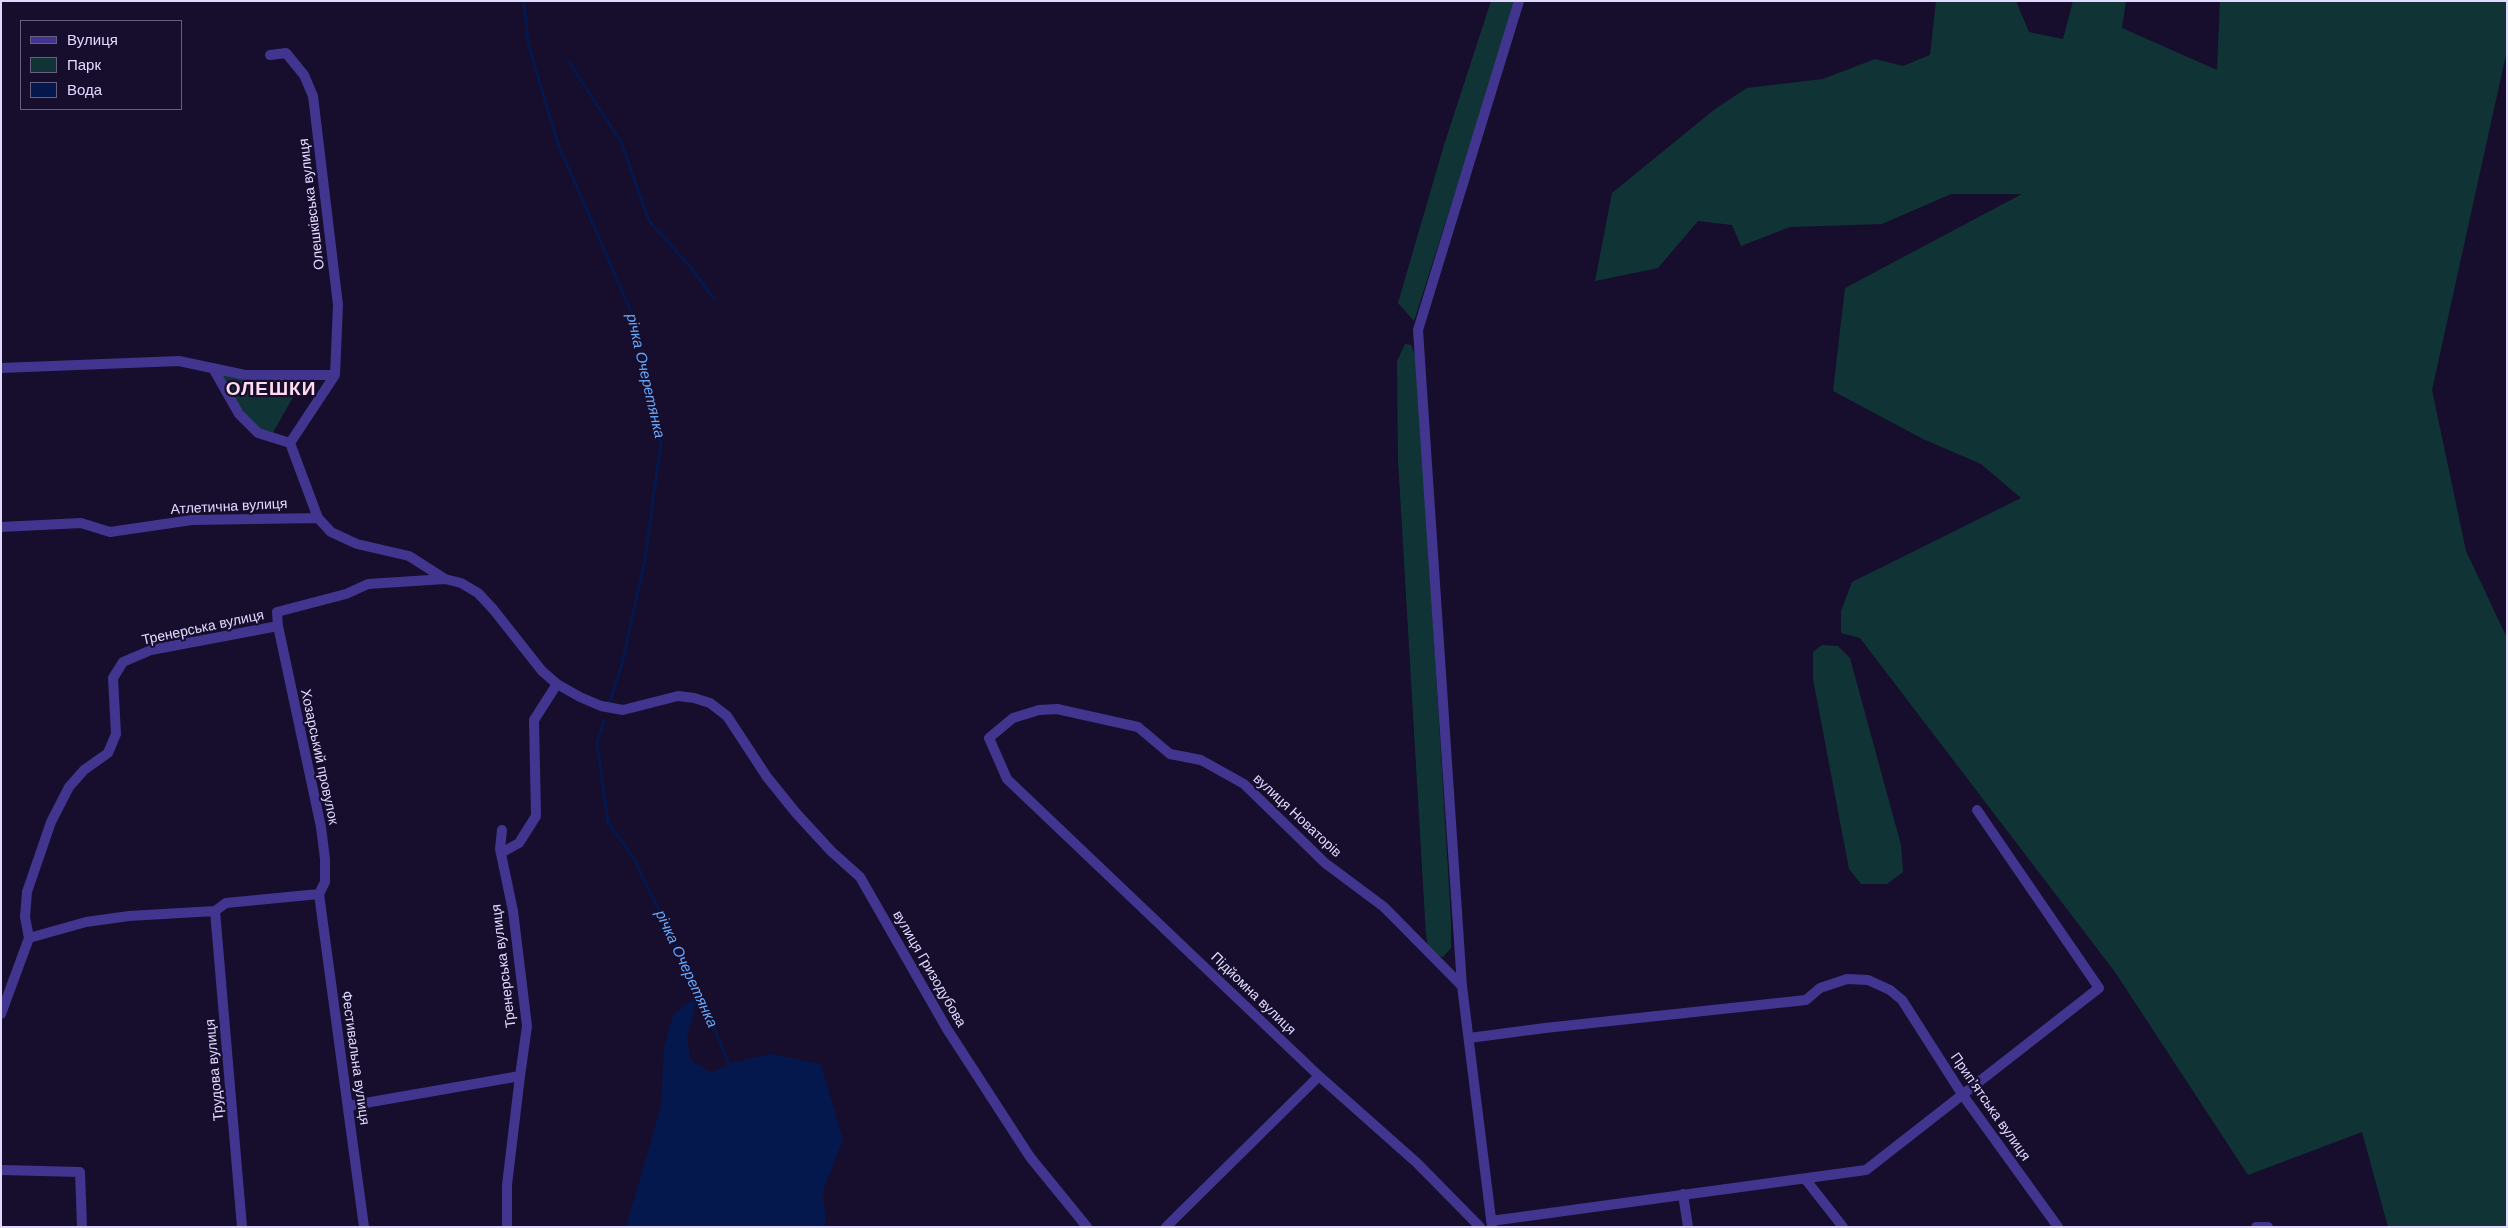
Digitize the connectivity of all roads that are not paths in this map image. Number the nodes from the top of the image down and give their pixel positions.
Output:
1 (1519, 1) edge
2 (270, 55) dead end
3 (1, 368) edge
4 (214, 370) junction
5 (335, 375) junction
6 (290, 443) junction
7 (318, 518) junction
8 (1, 527) edge
9 (444, 579) junction
10 (278, 626) junction
11 (557, 684) junction
12 (643, 706) joint
13 (1007, 779) joint
14 (1977, 810) dead end
15 (502, 830) dead end
16 (501, 853) junction
17 (319, 894) junction
18 (215, 911) junction
19 (29, 938) junction
20 (1462, 986) junction
21 (1, 1014) edge
22 (1469, 1038) junction
23 (520, 1076) junction
24 (1319, 1076) junction
25 (1962, 1094) junction
26 (348, 1106) junction
27 (1, 1170) edge
28 (1806, 1180) junction
29 (1683, 1194) junction
30 (1491, 1224) edge
31 (82, 1227) edge
32 (242, 1227) edge
33 (364, 1227) edge
34 (506, 1227) edge
35 (1087, 1227) edge
36 (1166, 1227) edge
37 (1480, 1227) edge
38 (1688, 1227) edge
39 (1843, 1227) edge
40 (2058, 1227) edge
41 (2256, 1227) edge
42 (2268, 1227) edge

1 - 20 street
2 - 5 street, Олешківська вулиця
3 - 4 street
4 - 5 street
4 - 6 street
5 - 6 street
6 - 7 street
7 - 8 street, Атлетична вулиця
7 - 9 street
9 - 10 street, Тренерська вулиця
9 - 11 street, Тренерська вулиця
10 - 17 street, Хозарський провулок
10 - 19 street, Тренерська вулиця
11 - 12 street, Тренерська вулиця
11 - 16 street
12 - 35 street, вулиця Гризодубова
13 - 20 street, вулиця Новаторів
13 - 24 street, Підйомна вулиця
14 - 25 street
15 - 16 street, Тренерська вулиця
16 - 23 street, Тренерська вулиця
17 - 18 street
17 - 26 street, Фестивальна вулиця
18 - 19 street
18 - 32 street, Трудова вулиця
19 - 21 street
20 - 22 street
22 - 25 street, Прип’ятська вулиця
22 - 30 street
23 - 26 street
23 - 34 street, Тренерська вулиця
24 - 36 street
24 - 37 street, Підйомна вулиця
25 - 28 street
25 - 40 street, Прип’ятська вулиця
26 - 33 street, Фестивальна вулиця
27 - 31 street
28 - 29 street
28 - 39 street
29 - 30 street
29 - 38 street
41 - 42 street

